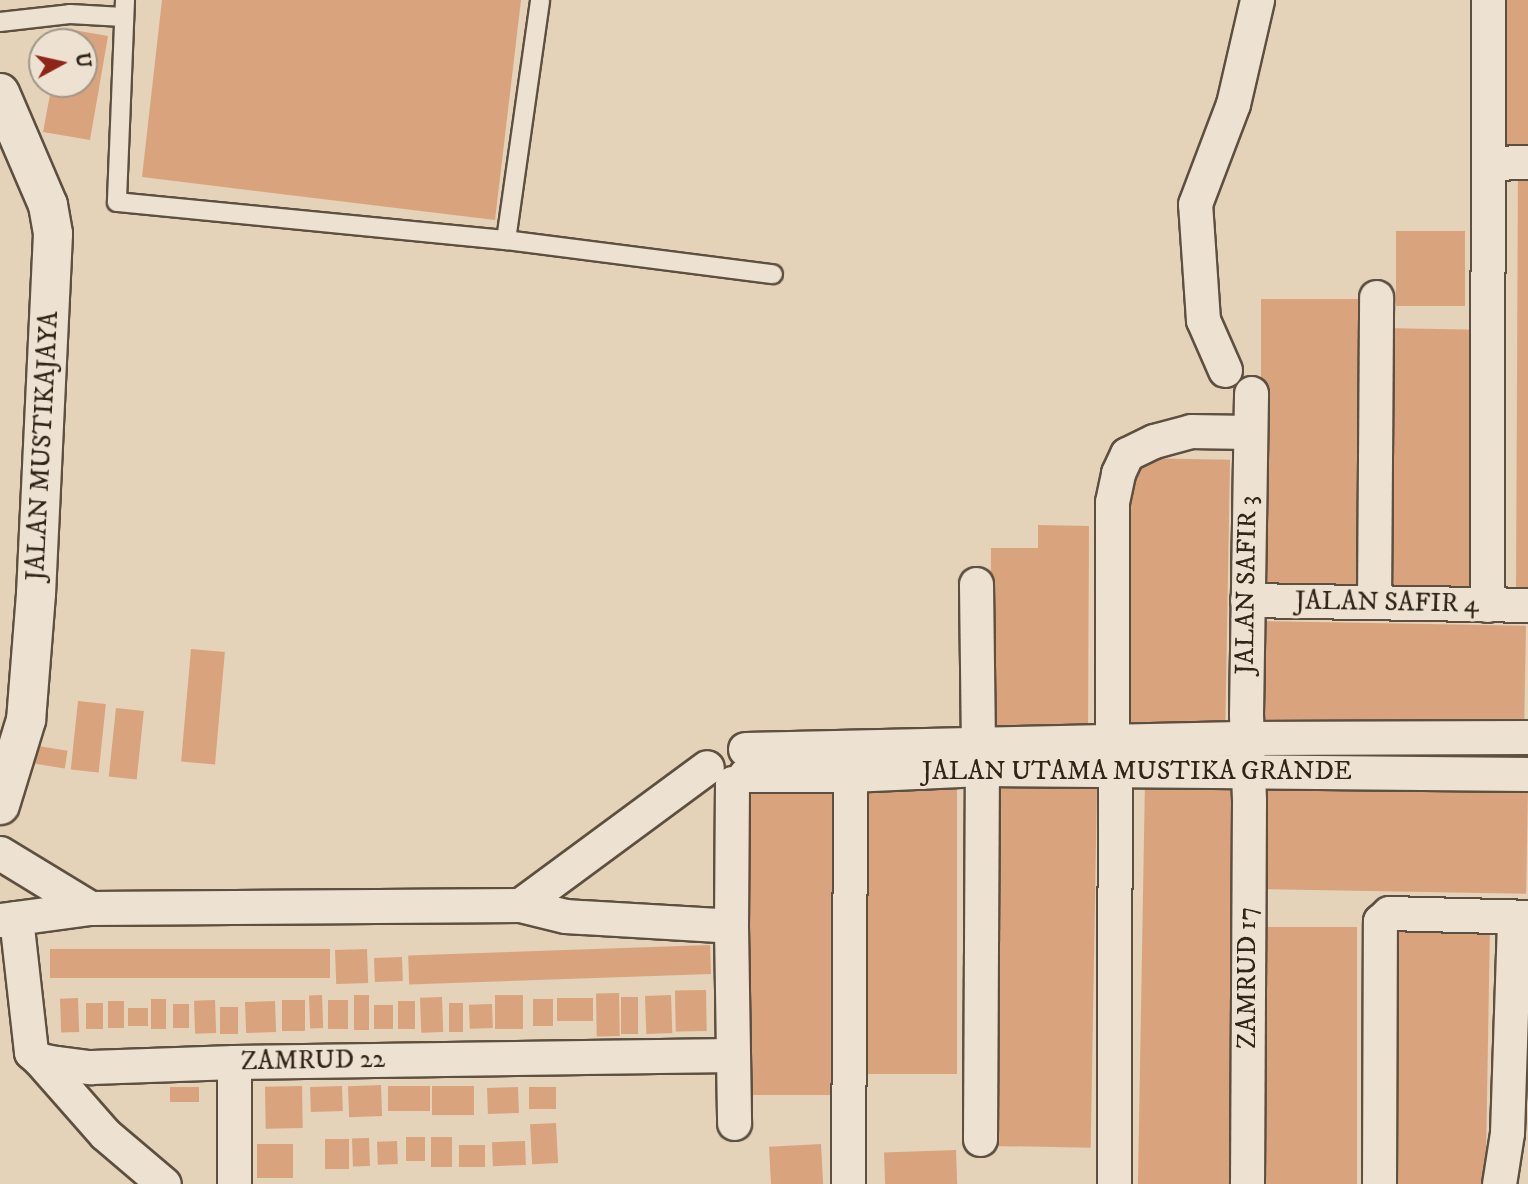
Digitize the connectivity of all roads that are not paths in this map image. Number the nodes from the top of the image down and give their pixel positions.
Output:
1 (540, 0) edge
2 (1257, 0) edge
3 (1488, 0) edge
4 (124, 9) edge
5 (0, 22) edge
6 (0, 93) edge
7 (1528, 162) edge
8 (1488, 163) junction
9 (506, 240) junction
10 (773, 274) dead end
11 (1376, 297) dead end
12 (1225, 370) dead end
13 (1251, 393) dead end
14 (1248, 432) junction
15 (976, 584) dead end
16 (1247, 600) junction
17 (1374, 602) junction
18 (1487, 605) junction
19 (1528, 605) edge
20 (1528, 737) edge
21 (1246, 738) junction
22 (980, 756) junction
23 (1113, 756) junction
24 (732, 768) junction
25 (1249, 771) junction
26 (1528, 774) edge
27 (850, 775) junction
28 (0, 805) edge
29 (0, 853) edge
30 (520, 905) junction
31 (90, 908) junction
32 (1521, 916) edge
33 (8, 919) edge
34 (731, 926) junction
35 (733, 1055) junction
36 (40, 1060) junction
37 (234, 1062) junction
38 (734, 1123) dead end
39 (980, 1139) dead end
40 (164, 1184) edge
41 (234, 1184) edge
42 (848, 1184) edge
43 (1114, 1184) edge
44 (1247, 1184) edge
45 (1378, 1184) edge
46 (1499, 1184) edge

1 - 9 lane
2 - 12 street
3 - 8 street
4 - 5 lane
4 - 9 lane
6 - 28 street, JALAN MUSTIKAJAYA
7 - 8 street
8 - 18 street
9 - 10 lane
11 - 17 street
13 - 14 street, JALAN SAFIR 3
14 - 16 street, JALAN SAFIR 3
14 - 23 street
15 - 22 street
16 - 17 street, JALAN SAFIR 4
16 - 21 street, JALAN SAFIR 3
17 - 18 street, JALAN SAFIR 4
18 - 19 street, JALAN SAFIR 4
20 - 21 street, JALAN UTAMA MUSTIKA GRANDE
21 - 23 street, JALAN UTAMA MUSTIKA GRANDE
21 - 25 street, JALAN SAFIR 3
22 - 23 street, JALAN UTAMA MUSTIKA GRANDE
22 - 24 street, JALAN UTAMA MUSTIKA GRANDE
22 - 27 street, JALAN UTAMA MUSTIKA GRANDE
22 - 39 street
23 - 25 street, JALAN UTAMA MUSTIKA GRANDE
23 - 43 street
24 - 27 street, JALAN UTAMA MUSTIKA GRANDE
24 - 30 street
24 - 34 street
25 - 26 street, JALAN UTAMA MUSTIKA GRANDE
25 - 44 street, ZAMRUD 17
27 - 42 street
29 - 31 street
30 - 31 street
30 - 34 street
31 - 33 street
32 - 45 street
32 - 46 street
33 - 36 street
34 - 35 street
35 - 37 street, ZAMRUD 22
35 - 38 street
36 - 37 street, ZAMRUD 22
36 - 40 street
37 - 41 street

